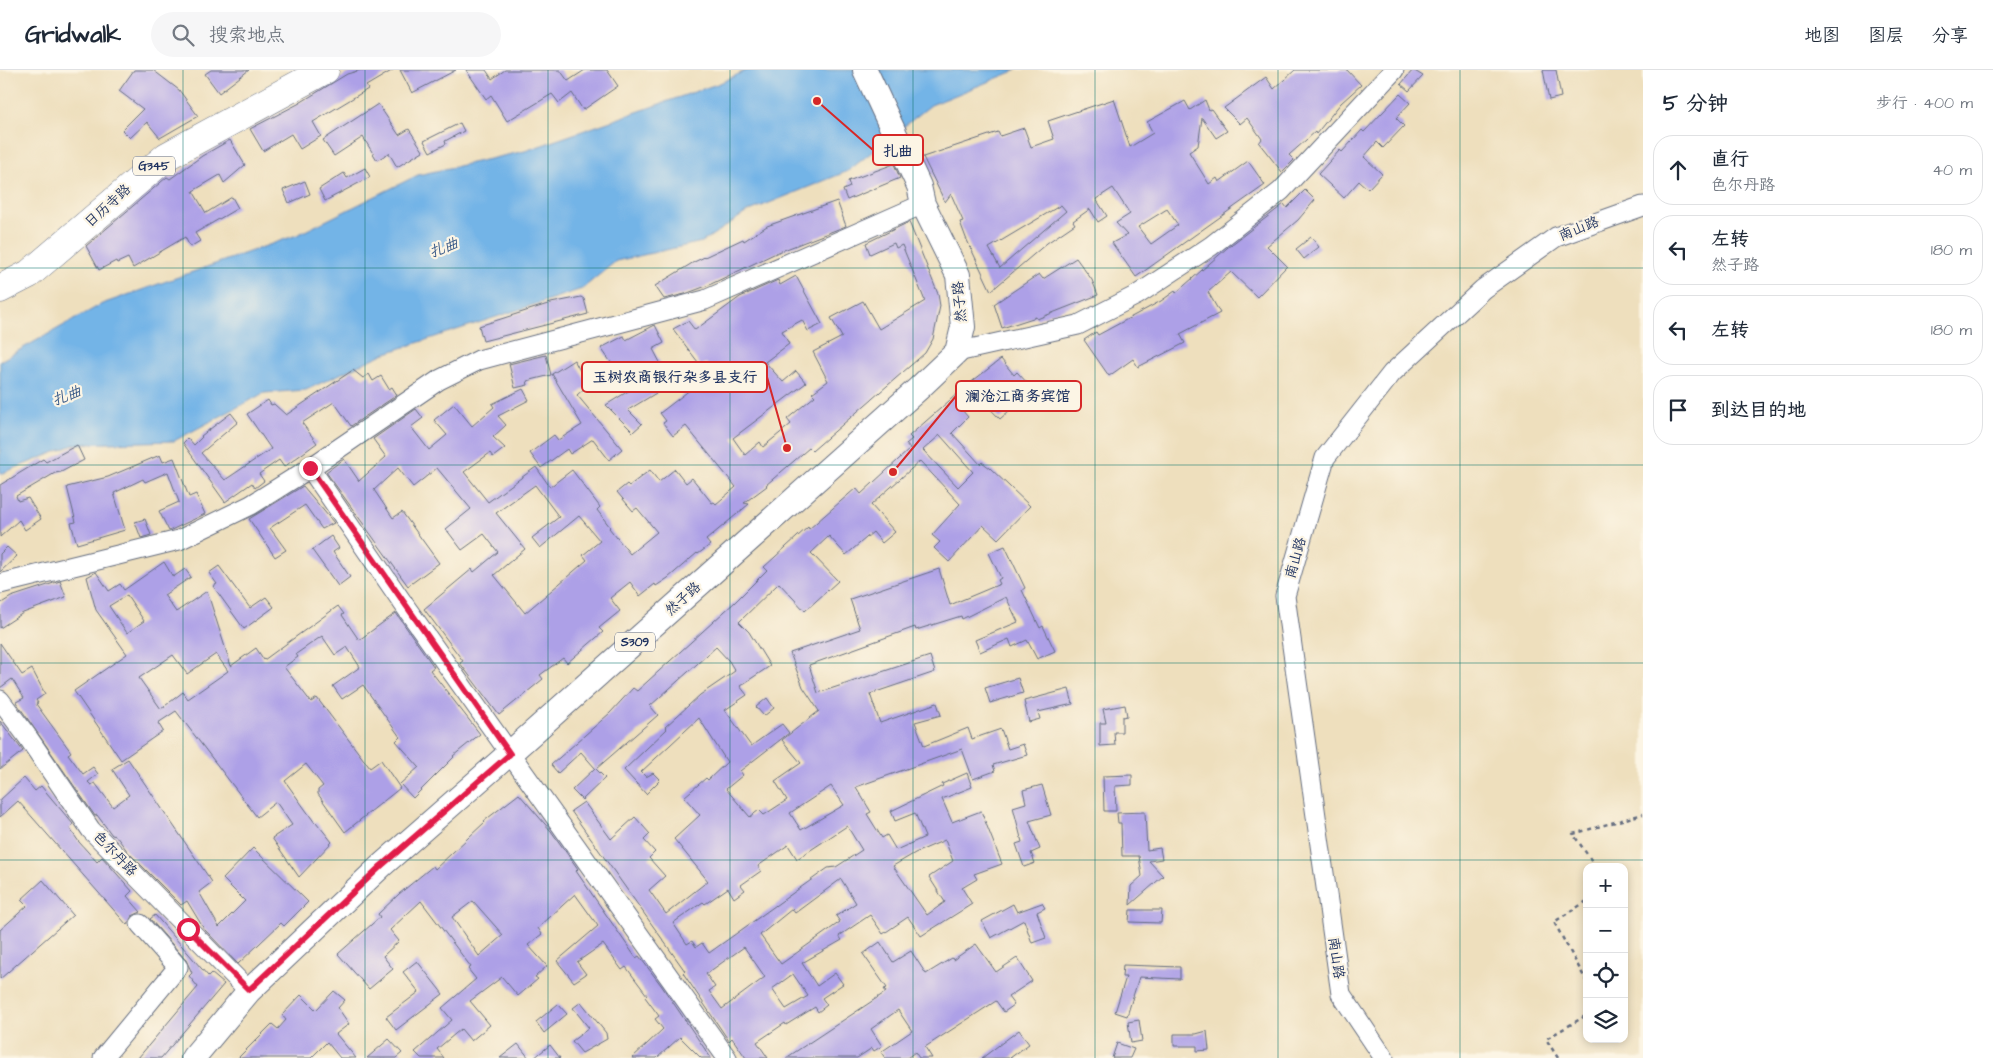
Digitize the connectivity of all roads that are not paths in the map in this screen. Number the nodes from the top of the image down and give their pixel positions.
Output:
1 (303, 70) edge
2 (325, 70) edge
3 (865, 70) edge
4 (1394, 70) edge
5 (921, 195) junction
6 (1643, 206) edge
7 (0, 270) edge
8 (0, 289) edge
9 (957, 352) junction
10 (310, 468) junction
11 (0, 584) edge
12 (0, 700) edge
13 (510, 754) junction
14 (140, 924) dead end
15 (249, 990) junction
16 (104, 1058) edge
17 (193, 1058) edge
18 (727, 1058) edge
19 (1384, 1058) edge

1 - 7 highway, 日历寺路 / G345
2 - 8 highway, 日历寺路 / G345
3 - 5 main road, 然子路
4 - 9 street
5 - 9 main road, 然子路
5 - 10 street
6 - 19 street, 南山路
9 - 13 main road, 然子路 / S309
10 - 11 street
10 - 13 street
12 - 15 street, 色尔丹路
13 - 15 main road, 然子路 / S309
13 - 18 street
14 - 16 street
15 - 17 main road, 然子路 / S309

